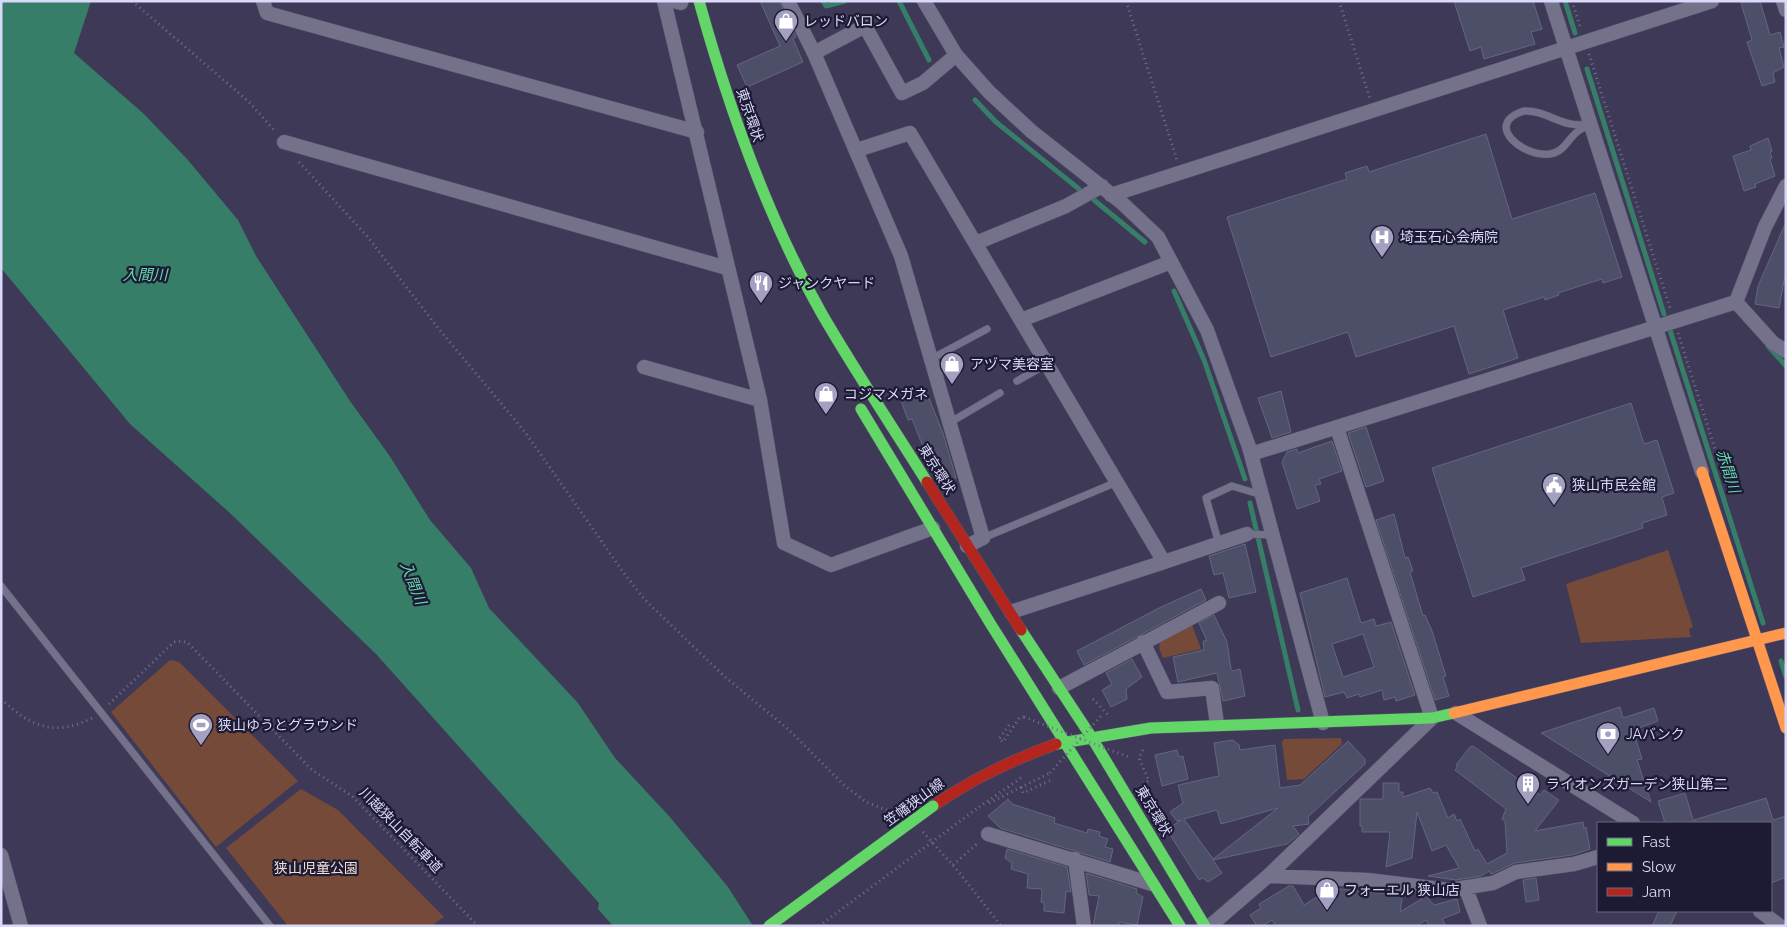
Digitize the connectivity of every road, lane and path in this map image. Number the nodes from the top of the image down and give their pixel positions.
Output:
1 (132, 1) edge
2 (263, 1) edge
3 (664, 1) edge
4 (699, 1) edge
5 (788, 1) edge
6 (924, 1) edge
7 (1126, 1) edge
8 (1339, 1) edge
9 (1551, 1) edge
10 (1572, 1) edge
11 (1712, 1) edge
12 (1783, 1) edge
13 (1786, 10) edge
14 (1585, 41) junction
15 (1566, 48) junction
16 (814, 53) junction
17 (956, 55) junction
18 (1374, 111) junction
19 (1590, 124) junction
20 (697, 132) junction
21 (284, 142) junction
22 (857, 150) junction
23 (1181, 173) junction
24 (1786, 186) edge
25 (1107, 191) junction
26 (976, 243) junction
27 (1172, 262) junction
28 (727, 268) junction
29 (1736, 302) junction
30 (1021, 320) junction
31 (1674, 320) junction
32 (1656, 326) junction
33 (986, 329) dead end
34 (1786, 351) edge
35 (930, 360) junction
36 (1047, 364) junction
37 (644, 367) dead end
38 (1017, 381) dead end
39 (1000, 394) dead end
40 (760, 400) junction
41 (854, 400) dead end
42 (948, 423) junction
43 (1337, 428) junction
44 (1251, 454) junction
45 (1702, 472) joint
46 (1118, 482) junction
47 (1262, 495) junction
48 (932, 528) junction
49 (1247, 534) joint
50 (1272, 535) junction
51 (983, 538) junction
52 (1219, 544) junction
53 (967, 546) junction
54 (1164, 562) junction
55 (1, 586) edge
56 (1219, 604) dead end
57 (1011, 612) junction
58 (1786, 633) edge
59 (1757, 640) junction
60 (1143, 642) junction
61 (1059, 688) junction
62 (1, 699) edge
63 (101, 711) junction
64 (1456, 712) junction
65 (1101, 716) dead end
66 (1432, 718) junction
67 (1323, 723) junction
68 (1217, 724) junction
69 (1009, 725) dead end
70 (1786, 728) edge
71 (1086, 738) junction
72 (1065, 741) junction
73 (1143, 750) dead end
74 (1033, 751) junction
75 (1135, 767) dead end
76 (1139, 775) dead end
77 (1051, 780) dead end
78 (1021, 787) junction
79 (979, 808) junction
80 (902, 816) dead end
81 (1631, 822) edge
82 (922, 831) dead end
83 (988, 834) joint
84 (1, 855) edge
85 (1597, 857) edge
86 (1075, 859) junction
87 (953, 865) junction
88 (1268, 876) junction
89 (1153, 884) junction
90 (1466, 889) junction
91 (1761, 912) edge
92 (21, 926) edge
93 (270, 926) edge
94 (478, 926) edge
95 (769, 926) edge
96 (819, 926) edge
97 (1001, 926) edge
98 (1084, 926) edge
99 (1180, 926) edge
100 (1205, 926) edge
101 (1210, 926) edge
102 (1480, 926) edge
103 (1780, 926) edge

1 - 21 path
2 - 20 street
3 - 20 street
4 - 53 main road, 東京環状
5 - 16 street
6 - 17 street
7 - 23 path
8 - 18 path
9 - 15 street
10 - 14 path
11 - 14 street
12 - 13 street
14 - 15 street
14 - 31 path
15 - 18 street
15 - 19 street
16 - 17 street
16 - 22 street
17 - 25 street
18 - 23 street
19 - 19 lane
19 - 32 street
20 - 28 street
21 - 28 street
21 - 80 path
22 - 26 street
22 - 35 street
23 - 25 street
24 - 29 street
25 - 26 street
25 - 27 street
26 - 30 street
27 - 30 street
27 - 44 street
28 - 40 street
29 - 31 street
29 - 34 street
30 - 36 street
31 - 32 street
32 - 43 street
32 - 45 street
33 - 35 lane
35 - 42 street
36 - 38 lane
36 - 46 street
37 - 40 street
39 - 42 lane
40 - 48 street
41 - 48 main road
42 - 51 street
43 - 44 street
43 - 66 street
44 - 47 street
45 - 59 main road
46 - 51 lane
46 - 54 street
47 - 50 street
47 - 52 lane
48 - 72 main road
49 - 50 lane
49 - 52 street
50 - 67 street
51 - 53 street
52 - 54 street
53 - 57 main road, 東京環状
54 - 57 street
55 - 63 lane
56 - 60 street
57 - 61 main road, 東京環状
58 - 59 main road, 笠幡狭山線
59 - 64 main road, 笠幡狭山線
59 - 70 main road
60 - 61 street
60 - 68 street
61 - 71 main road, 東京環状
62 - 63 path, 川越狭山自転車道
63 - 93 lane
63 - 94 path, 川越狭山自転車道
64 - 66 main road, 笠幡狭山線
64 - 81 street
65 - 71 path, bridge
66 - 67 main road, 笠幡狭山線
66 - 88 street
67 - 68 main road, 笠幡狭山線
68 - 71 main road, 笠幡狭山線
69 - 71 path, bridge
71 - 72 main road, 笠幡狭山線
71 - 75 path, bridge
71 - 78 path, bridge
71 - 100 main road, 東京環状
72 - 74 main road, 笠幡狭山線
72 - 89 main road
73 - 76 path
74 - 79 path
74 - 95 main road, 笠幡狭山線, bridge
77 - 78 path
78 - 79 path
79 - 96 path, bridge
82 - 87 path
83 - 86 street
83 - 87 path
84 - 92 street
85 - 90 street
86 - 89 street
86 - 98 street
87 - 97 path
88 - 90 street
88 - 101 street
89 - 99 main road
90 - 102 street
91 - 103 street

